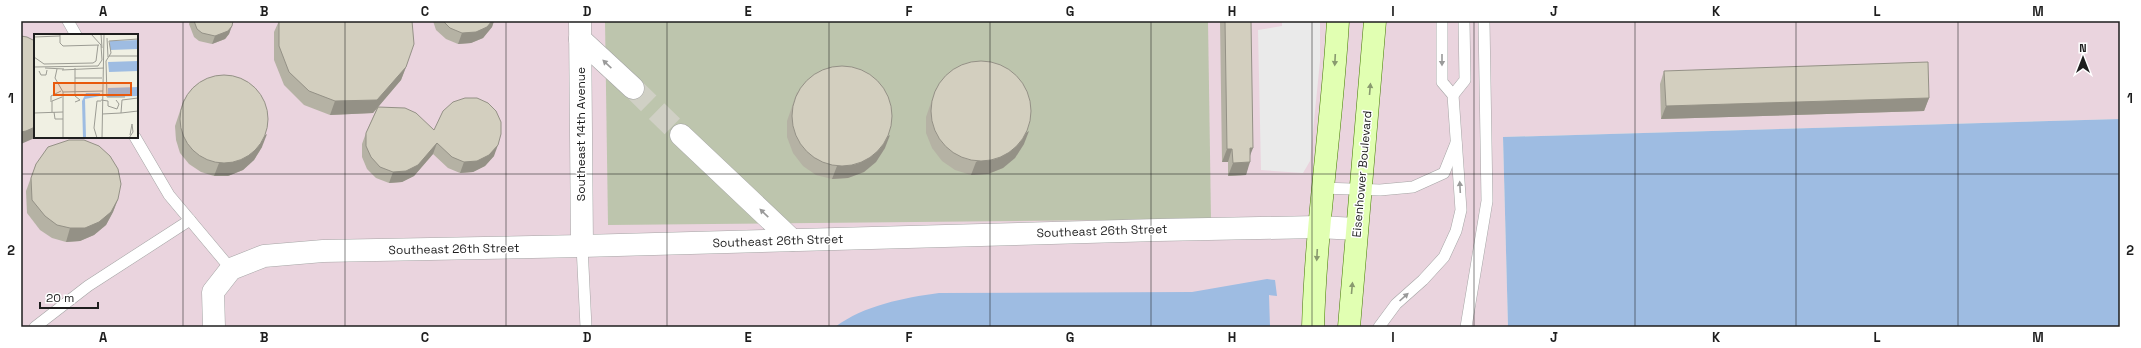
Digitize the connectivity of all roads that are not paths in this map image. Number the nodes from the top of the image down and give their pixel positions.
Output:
1 (68, 21) edge
2 (1338, 21) edge
3 (1375, 21) edge
4 (1442, 21) edge
5 (1464, 21) edge
6 (1484, 21) edge
7 (580, 30) edge
8 (75, 34) edge
9 (633, 88) tunnel mouth
10 (1453, 96) junction
11 (681, 135) tunnel mouth
12 (136, 138) edge
13 (1457, 141) junction
14 (1322, 188) junction
15 (1360, 190) junction
16 (190, 220) junction
17 (1318, 227) junction
18 (1357, 229) junction
19 (792, 240) junction
20 (582, 246) junction
21 (231, 269) junction
22 (35, 327) edge
23 (214, 327) edge
24 (586, 327) edge
25 (1313, 327) edge
26 (1349, 327) edge
27 (1380, 327) edge
28 (1466, 327) edge

1 - 8 lane
2 -> 14 street
15 -> 3 street, Eisenhower Boulevard
4 -> 10 lane
5 - 10 lane
6 - 28 lane
9 -> 7 street
7 - 20 street, Southeast 14th Avenue
10 - 13 lane
19 -> 11 street
12 - 16 lane
13 - 15 lane
27 -> 13 lane
14 - 15 lane
14 - 17 street
15 - 18 street, Eisenhower Boulevard
16 - 21 lane
16 - 22 lane
17 - 18 street, Southeast 26th Street
17 - 19 street, Southeast 26th Street
17 -> 25 street
26 -> 18 street, Eisenhower Boulevard
19 - 20 street, Southeast 26th Street
20 - 21 street, Southeast 26th Street
20 - 24 lane
21 - 23 street

